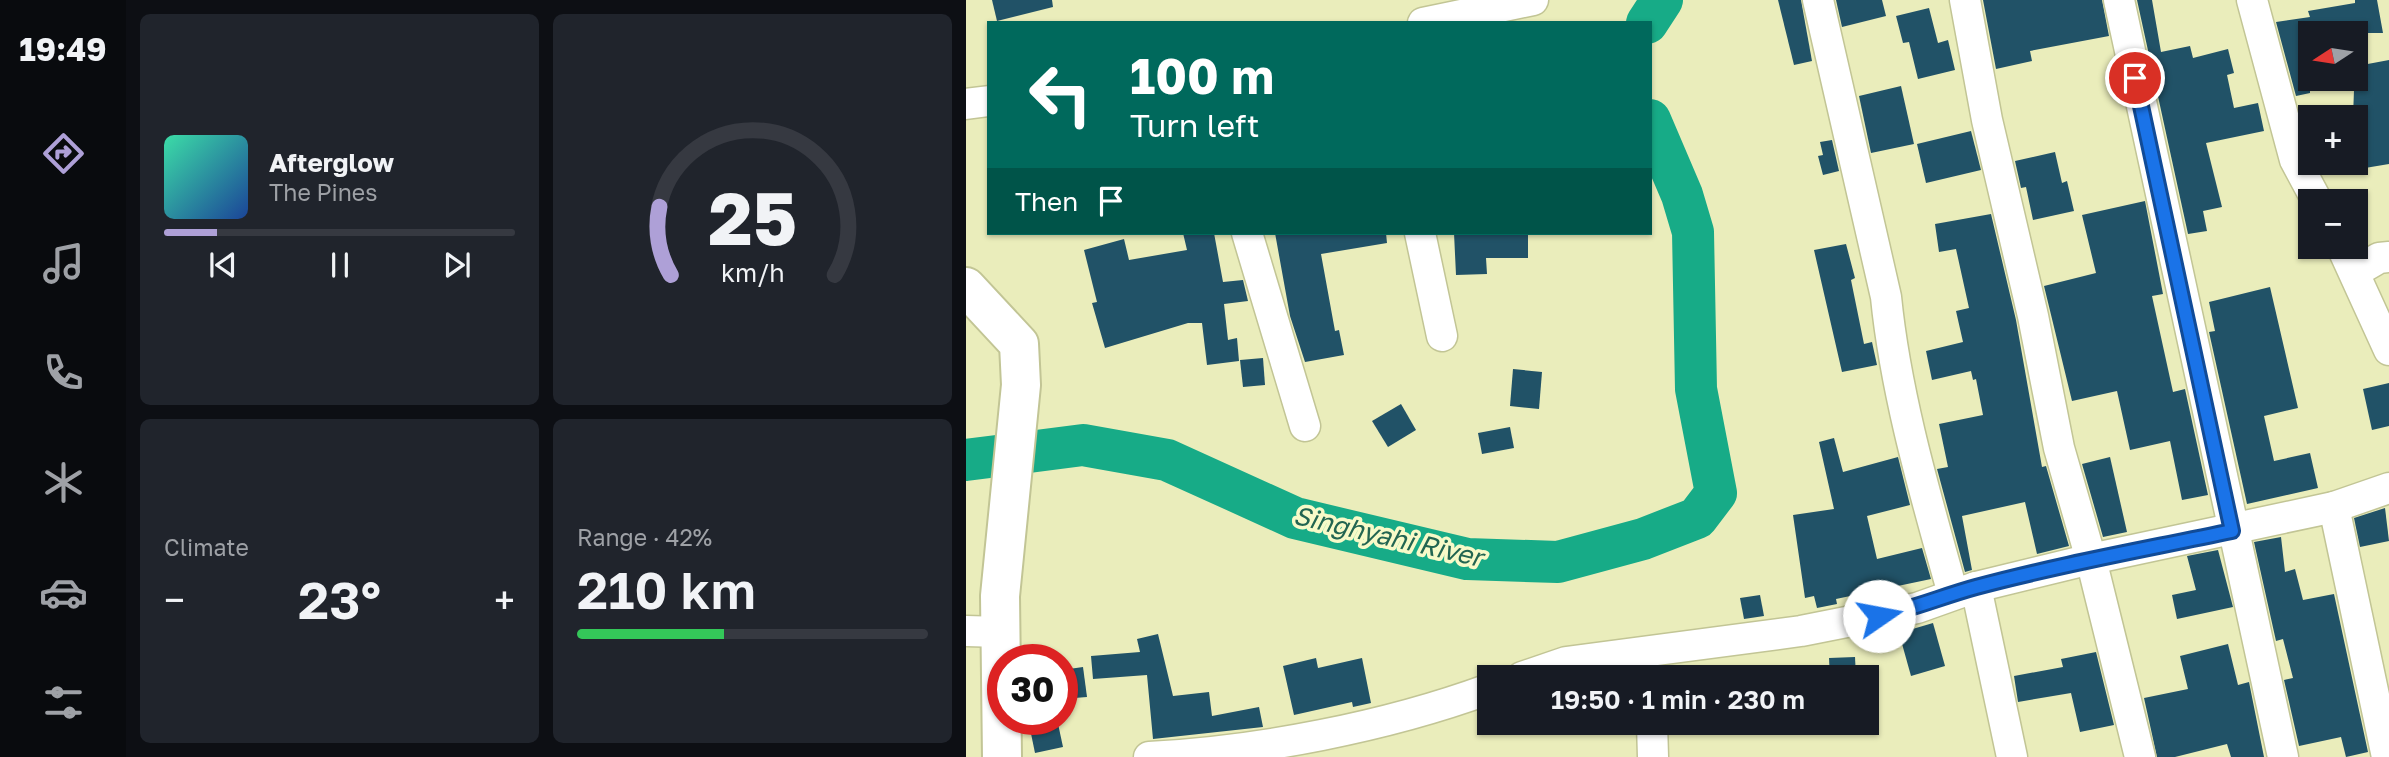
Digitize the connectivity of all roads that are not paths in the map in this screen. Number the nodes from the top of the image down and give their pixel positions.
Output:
1 (1533, 0) edge
2 (1818, 0) edge
3 (1965, 0) edge
4 (2119, 0) edge
5 (2252, 0) edge
6 (1433, 21) edge
7 (987, 100) edge
8 (966, 104) edge
9 (2311, 189) edge
10 (1248, 235) edge
11 (1420, 235) edge
12 (2389, 257) edge
13 (2368, 258) edge
14 (2348, 259) edge
15 (966, 287) edge
16 (1442, 336) dead end
17 (2389, 350) edge
18 (1305, 426) dead end
19 (2389, 488) edge
20 (2334, 507) junction
21 (2232, 531) junction
22 (2091, 559) junction
23 (1965, 590) junction
24 (989, 620) edge
25 (1652, 664) edge
26 (1557, 665) edge
27 (1477, 693) edge
28 (1652, 735) edge
29 (1002, 757) edge
30 (1149, 757) edge
31 (1653, 757) edge
32 (2012, 757) edge
33 (2140, 757) edge
34 (2283, 757) edge
35 (2387, 757) edge

1 - 6 street
2 - 23 street
3 - 22 street
4 - 21 street
5 - 9 street
7 - 8 street
10 - 18 street
11 - 16 street
12 - 13 street
14 - 17 street
15 - 24 main road
19 - 20 street
20 - 21 street
20 - 35 street
21 - 22 street
21 - 34 street
22 - 23 street
22 - 33 street
23 - 25 street
23 - 32 street
24 - 29 main road
25 - 26 street
27 - 30 street
28 - 31 street

